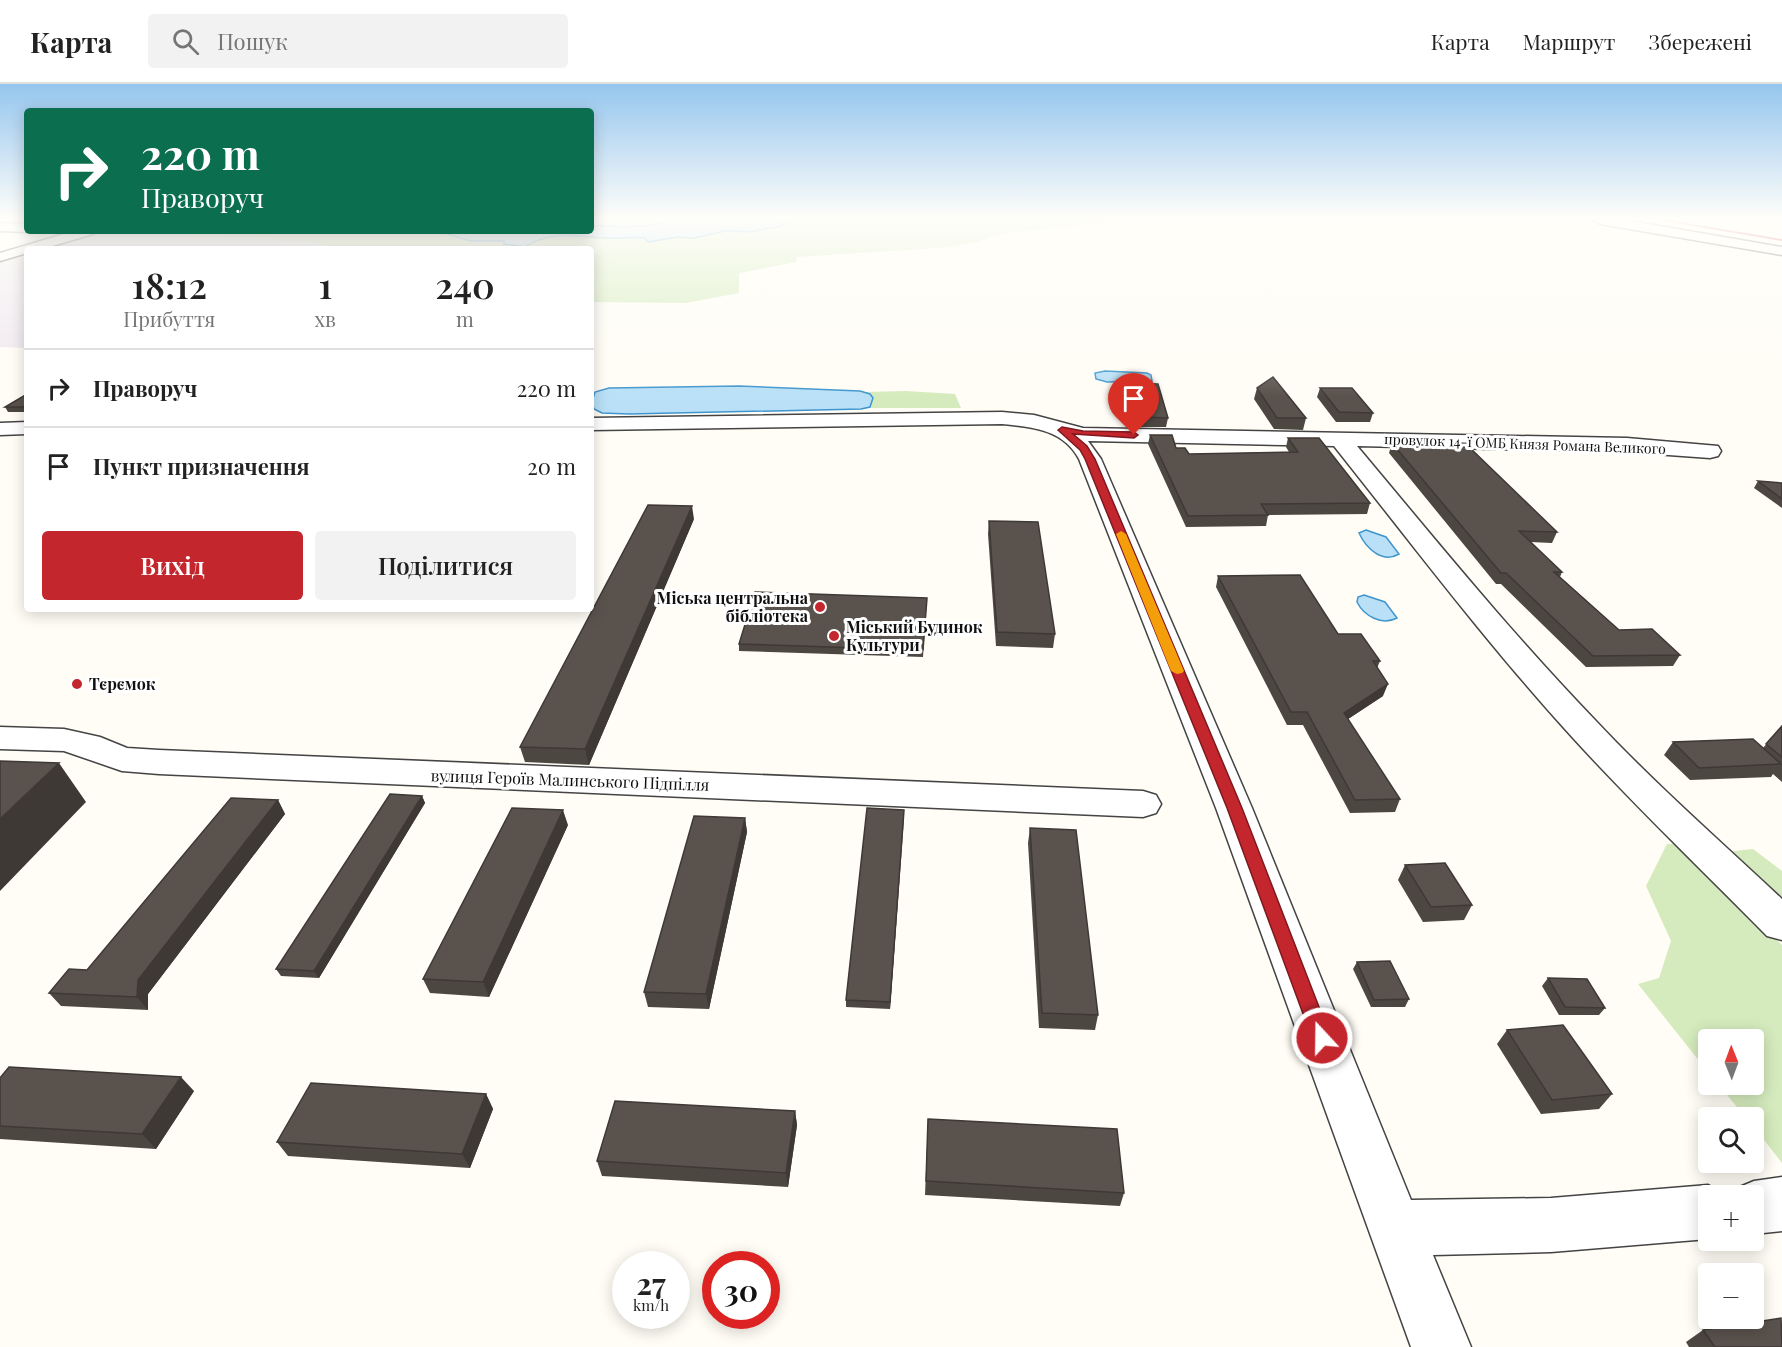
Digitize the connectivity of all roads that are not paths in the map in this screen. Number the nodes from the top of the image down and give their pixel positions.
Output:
1 (594, 424) edge
2 (24, 428) edge
3 (0, 429) edge
4 (1062, 430) junction
5 (1340, 439) junction
6 (1710, 451) dead end
7 (0, 738) edge
8 (1143, 804) dead end
9 (1782, 924) edge
10 (1782, 1204) edge
11 (1764, 1207) edge
12 (1698, 1213) edge
13 (1394, 1227) junction
14 (1441, 1347) edge

1 - 4 street
2 - 3 street
4 - 5 street, провулок 14-ї ОМБ Князя Романа Великого
4 - 13 street
5 - 6 street, провулок 14-ї ОМБ Князя Романа Великого
5 - 9 street
7 - 8 street, вулиця Героїв Малинського Підпілля
10 - 11 street
12 - 13 street
13 - 14 street

